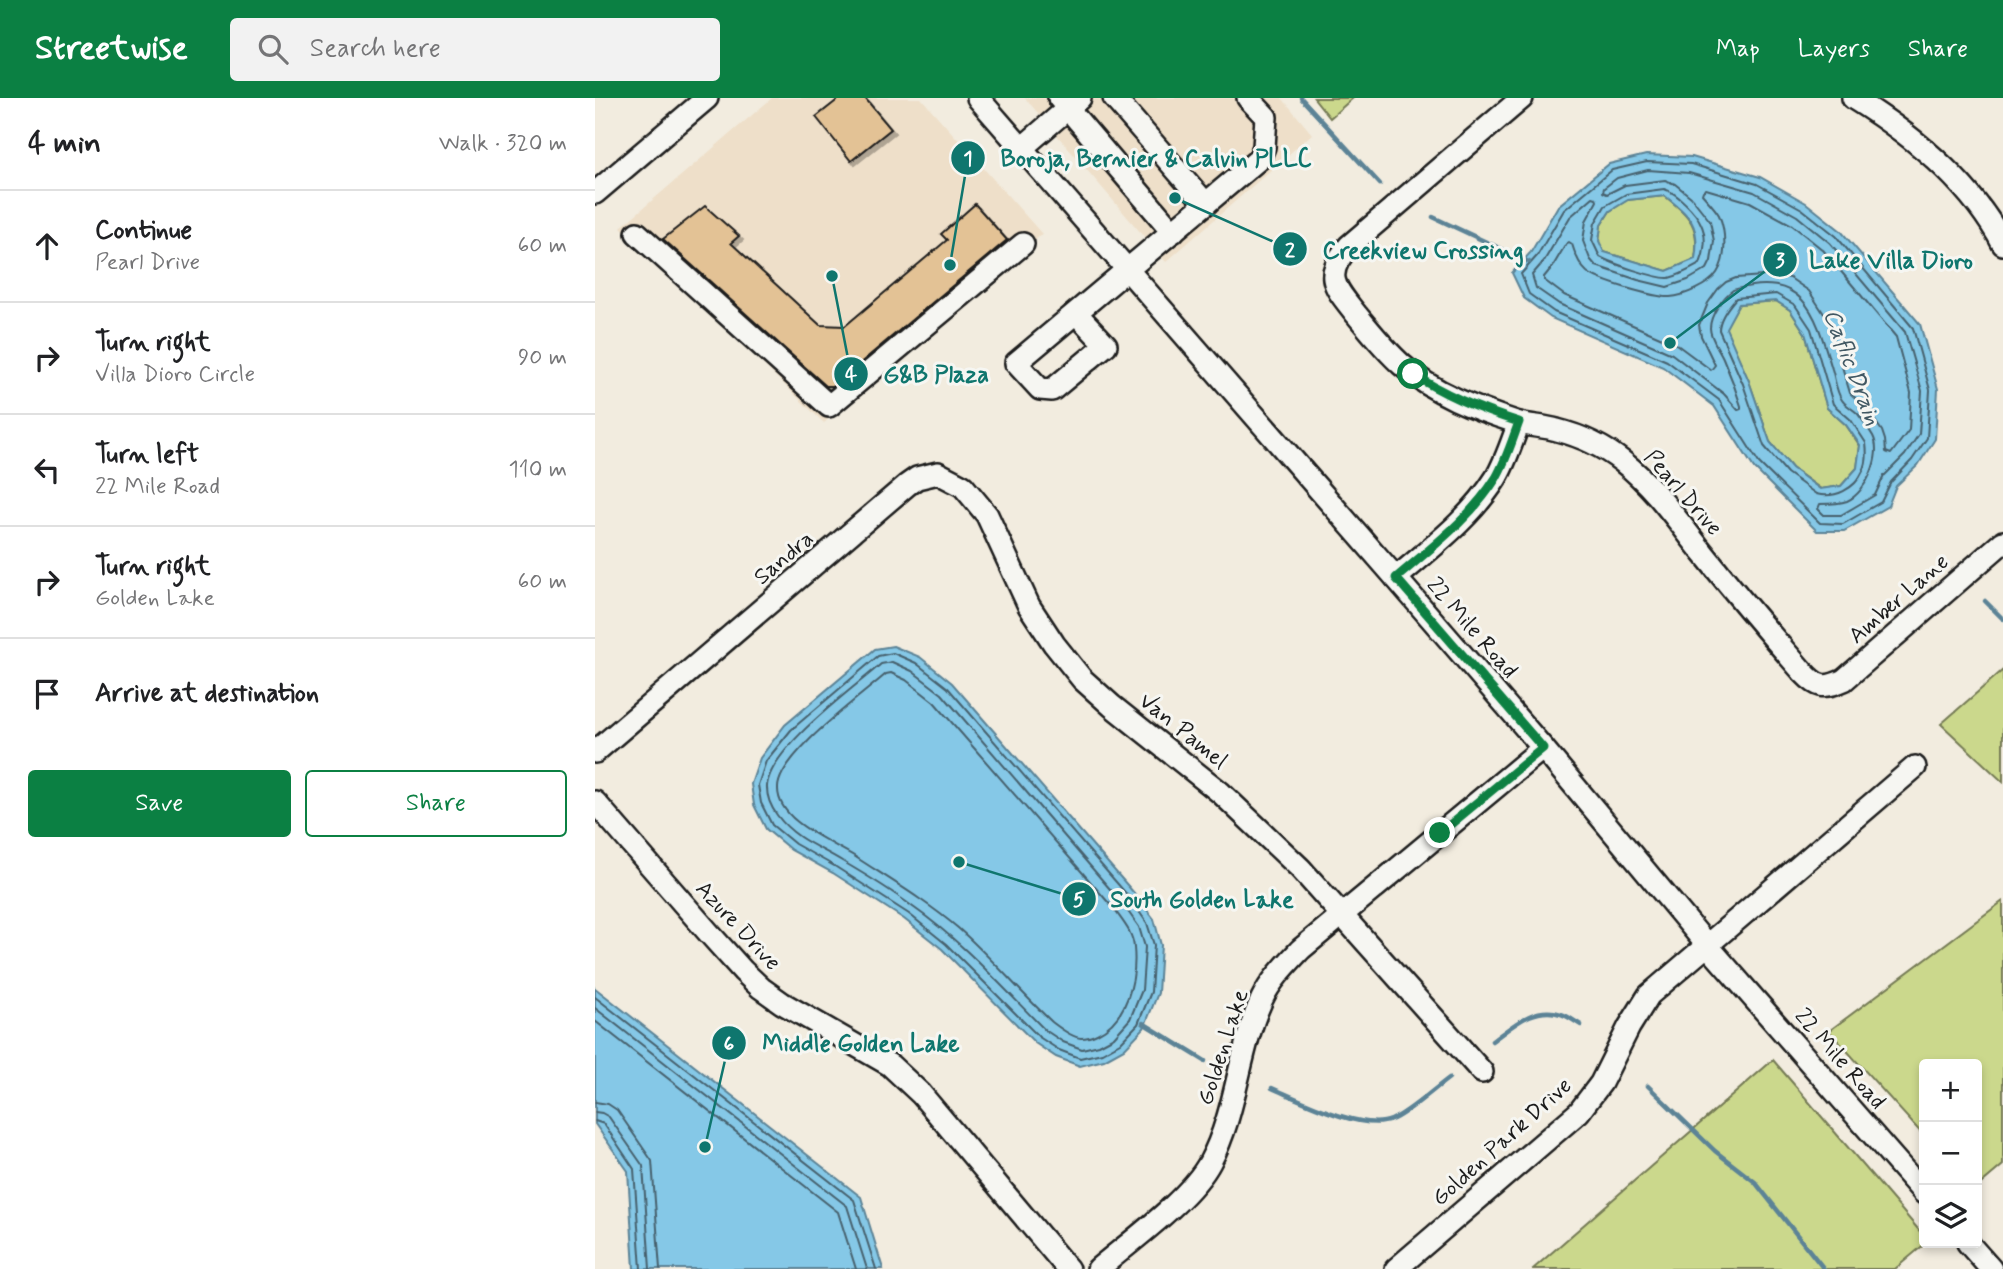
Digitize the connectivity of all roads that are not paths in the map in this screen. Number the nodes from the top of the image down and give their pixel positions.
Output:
1 (707, 98) edge
2 (978, 98) edge
3 (1114, 98) edge
4 (1248, 98) edge
5 (1522, 98) edge
6 (1853, 98) edge
7 (1069, 102) edge
8 (1022, 148) junction
9 (595, 193) edge
10 (1206, 204) junction
11 (1998, 219) edge
12 (1173, 232) junction
13 (636, 233) dead end
14 (1023, 244) dead end
15 (2003, 244) edge
16 (1128, 269) junction
17 (1076, 313) dead end
18 (1519, 422) junction
19 (999, 540) joint
20 (2003, 542) edge
21 (1396, 578) junction
22 (1825, 687) joint
23 (1543, 748) junction
24 (595, 752) edge
25 (1915, 767) dead end
26 (595, 802) edge
27 (1342, 914) junction
28 (1707, 945) junction
29 (1482, 1072) dead end
30 (1919, 1187) edge
31 (1972, 1248) edge
32 (1068, 1269) edge
33 (1098, 1269) edge
34 (1396, 1269) edge
35 (1991, 1269) edge

1 - 9 street
2 - 8 street, 22 Mile Road
3 - 10 street
4 - 10 street
5 - 18 street, Pearl Drive
6 - 11 street
7 - 8 street
7 - 12 street
8 - 16 street, 22 Mile Road
10 - 12 street
11 - 15 street
12 - 16 street
13 - 14 street
16 - 17 street
16 - 21 street, 22 Mile Road
18 - 21 street
18 - 22 street, Pearl Drive
19 - 24 street, Sandra
19 - 27 street, Van Pamel
20 - 22 street, Amber Lane
21 - 23 street, 22 Mile Road
23 - 27 street, Golden Lake
23 - 28 street, 22 Mile Road
25 - 28 street, Golden Park Drive
26 - 32 street, Azure Drive
27 - 29 street, Van Pamel
27 - 33 street, Golden Lake
28 - 30 street, 22 Mile Road
28 - 34 street, Golden Park Drive
31 - 35 street

